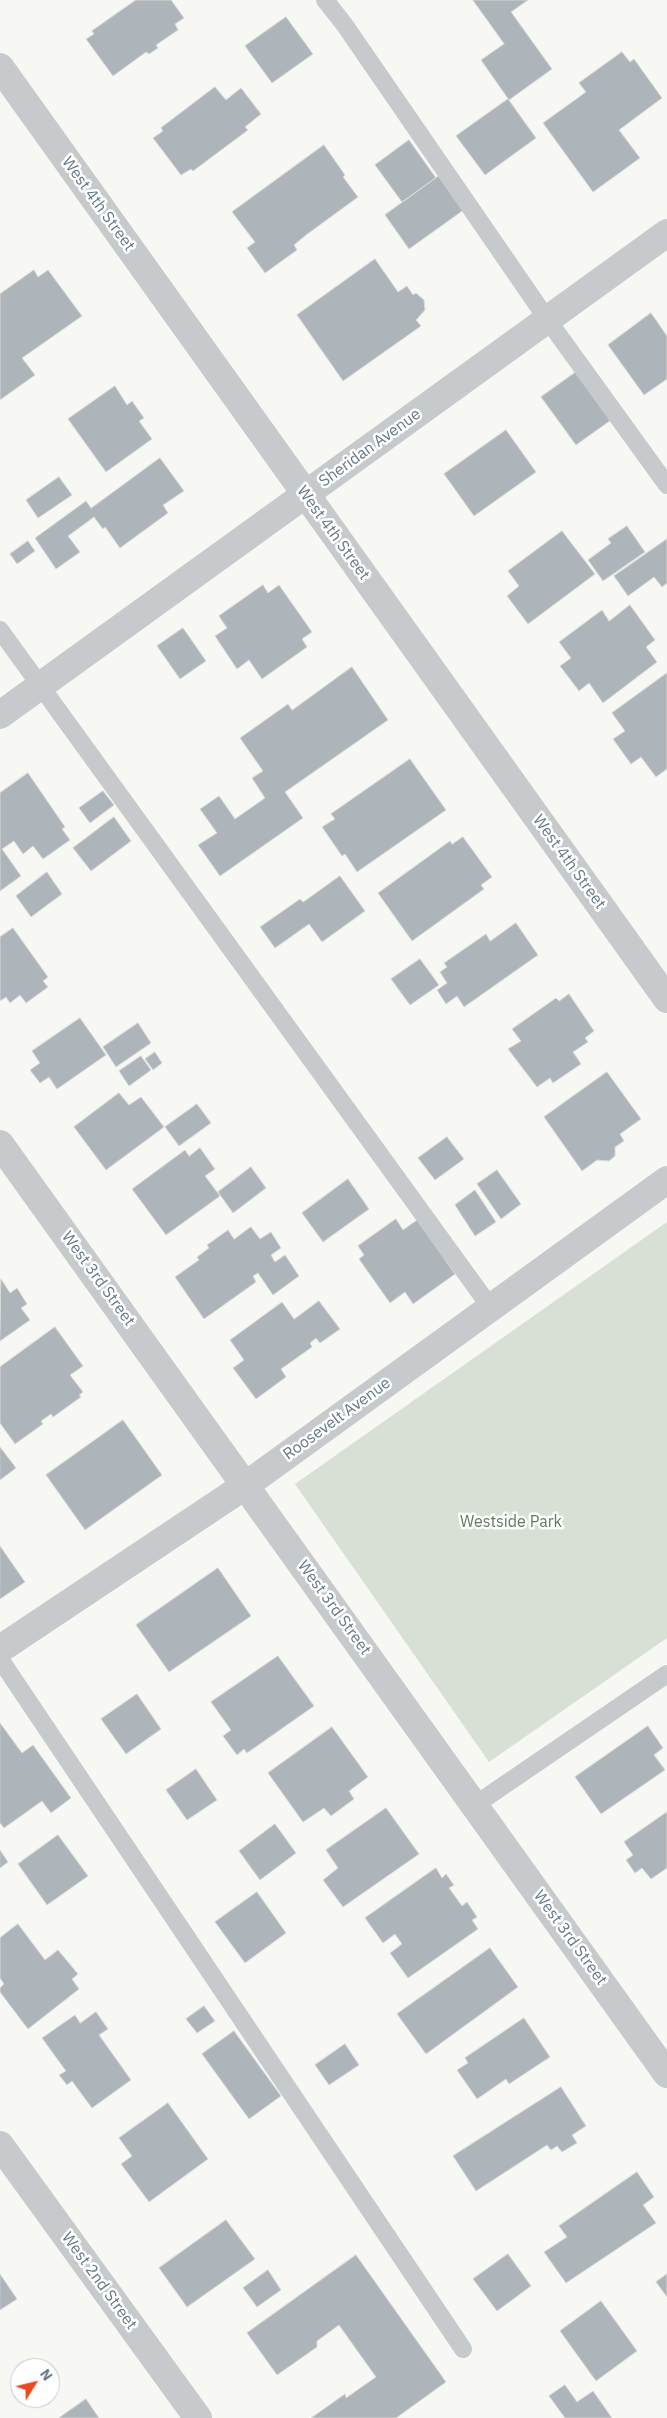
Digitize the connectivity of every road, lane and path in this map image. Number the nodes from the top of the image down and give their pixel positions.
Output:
1 (325, 0) edge
2 (0, 67) edge
3 (667, 233) edge
4 (547, 320) junction
5 (667, 485) edge
6 (305, 495) junction
7 (0, 630) edge
8 (40, 686) junction
9 (0, 715) edge
10 (667, 999) edge
11 (0, 1144) edge
12 (667, 1180) edge
13 (491, 1308) junction
14 (246, 1485) junction
15 (0, 1649) edge
16 (0, 1659) edge
17 (667, 1674) edge
18 (475, 1805) junction
19 (667, 2074) edge
20 (0, 2145) edge
21 (463, 2349) dead end
22 (198, 2418) edge

1 - 4 lane
2 - 6 street, West 4th Street
3 - 4 street, Sheridan Avenue
4 - 5 lane
4 - 6 street, Sheridan Avenue
6 - 8 street, Sheridan Avenue
6 - 10 street, West 4th Street
7 - 8 lane
8 - 9 street, Sheridan Avenue
8 - 13 lane
11 - 14 street, West 3rd Street
12 - 13 street, Roosevelt Avenue
13 - 14 street, Roosevelt Avenue
14 - 15 street, Roosevelt Avenue
14 - 18 street, West 3rd Street
16 - 21 lane
17 - 18 lane
18 - 19 street, West 3rd Street
20 - 22 street, West 2nd Street

